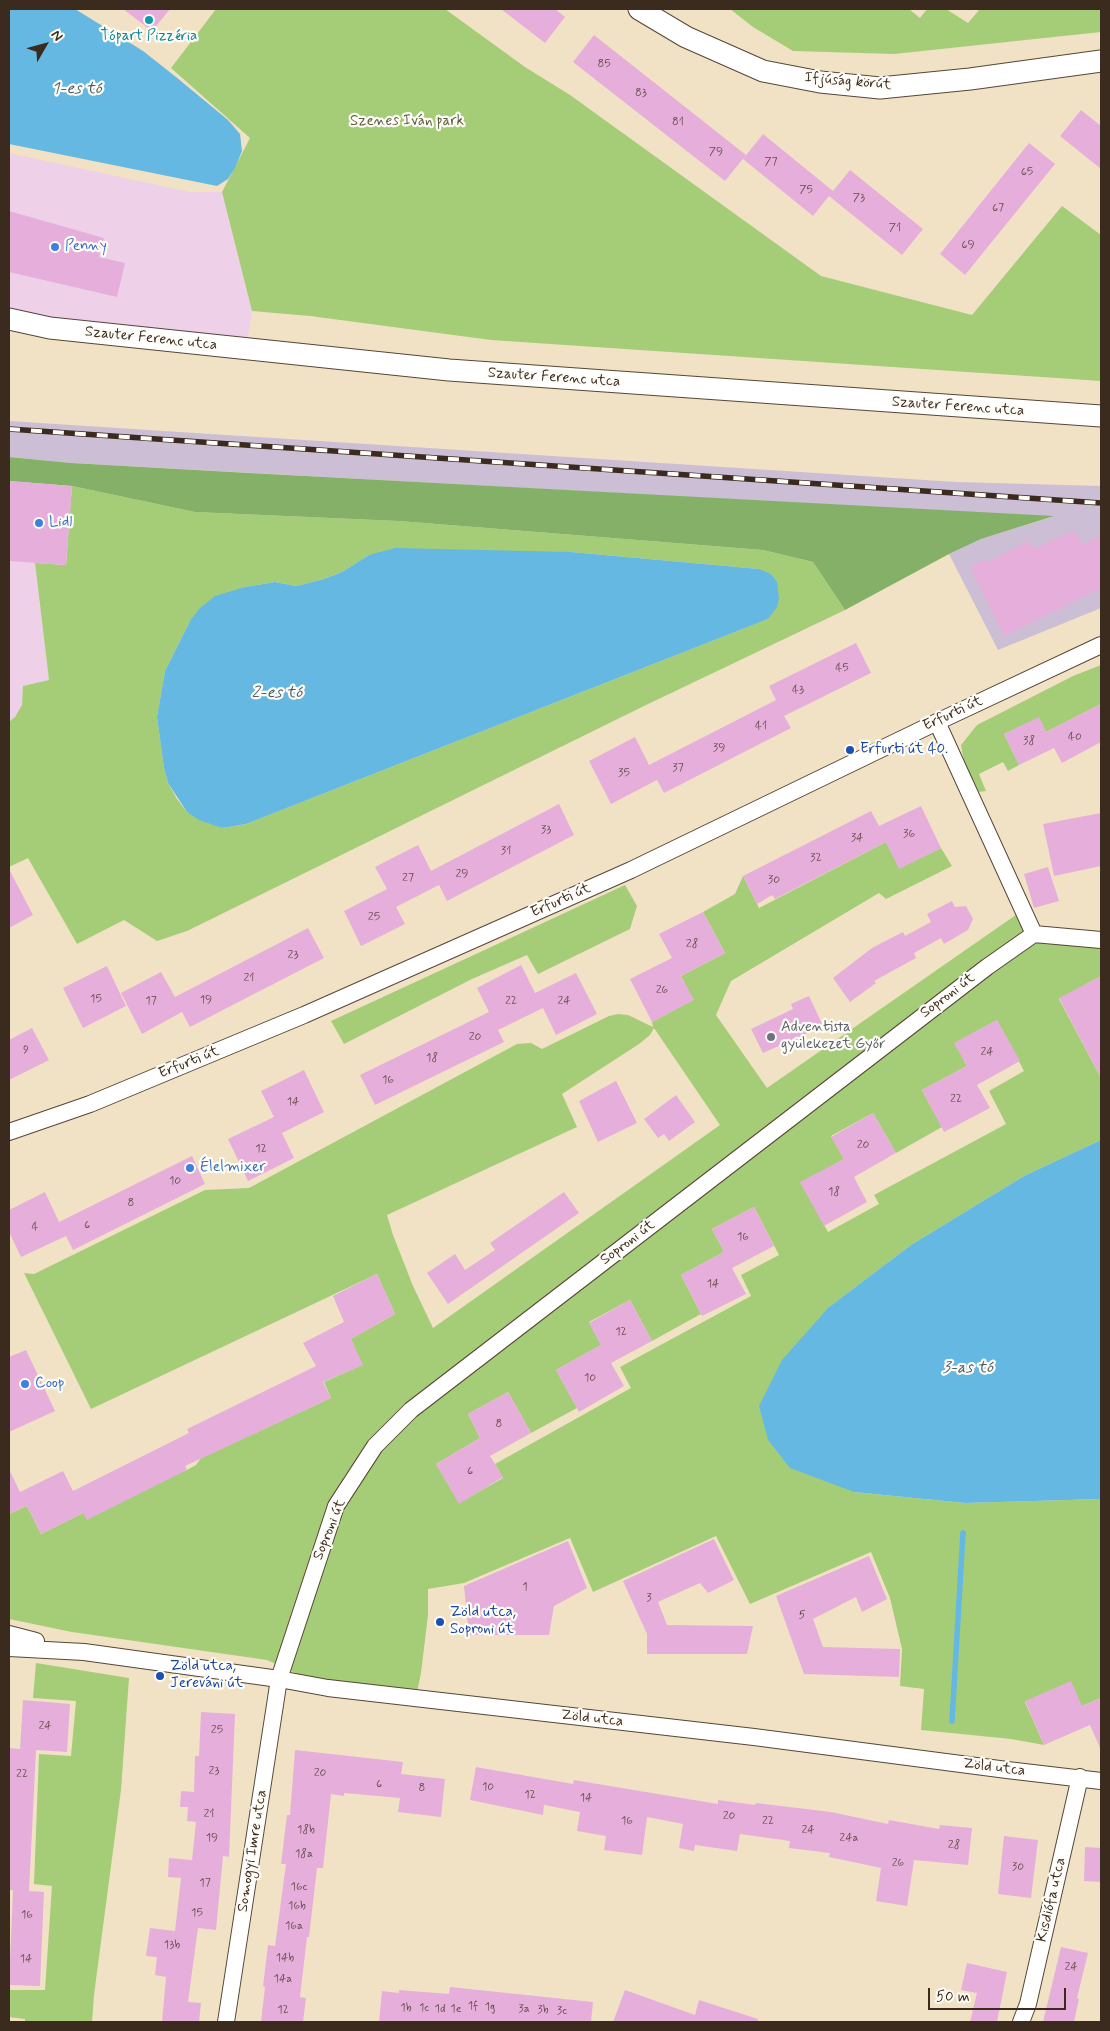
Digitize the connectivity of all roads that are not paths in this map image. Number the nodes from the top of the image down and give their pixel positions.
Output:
1 (639, 9) edge
2 (1101, 61) edge
3 (9, 319) edge
4 (1101, 416) edge
5 (1101, 645) edge
6 (937, 722) junction
7 (1034, 934) junction
8 (1101, 940) edge
9 (9, 1132) edge
10 (9, 1634) edge
11 (9, 1648) edge
12 (84, 1652) junction
13 (279, 1679) junction
14 (1080, 1778) junction
15 (1101, 1781) edge
16 (226, 2022) edge
17 (1021, 2022) edge

1 - 2 street, Ifjúság körút
3 - 4 street, Szauter Ferenc utca
5 - 6 street, Erfurti út
6 - 7 street
6 - 9 street, Erfurti út
7 - 8 street
7 - 13 street, Soproni út
10 - 12 street, Zöld utca
11 - 12 street, Zöld utca
12 - 13 street, Zöld utca
13 - 14 street, Zöld utca
13 - 16 street, Somogyi Imre utca
14 - 15 street, Zöld utca
14 - 17 street, Kisdiófa utca

